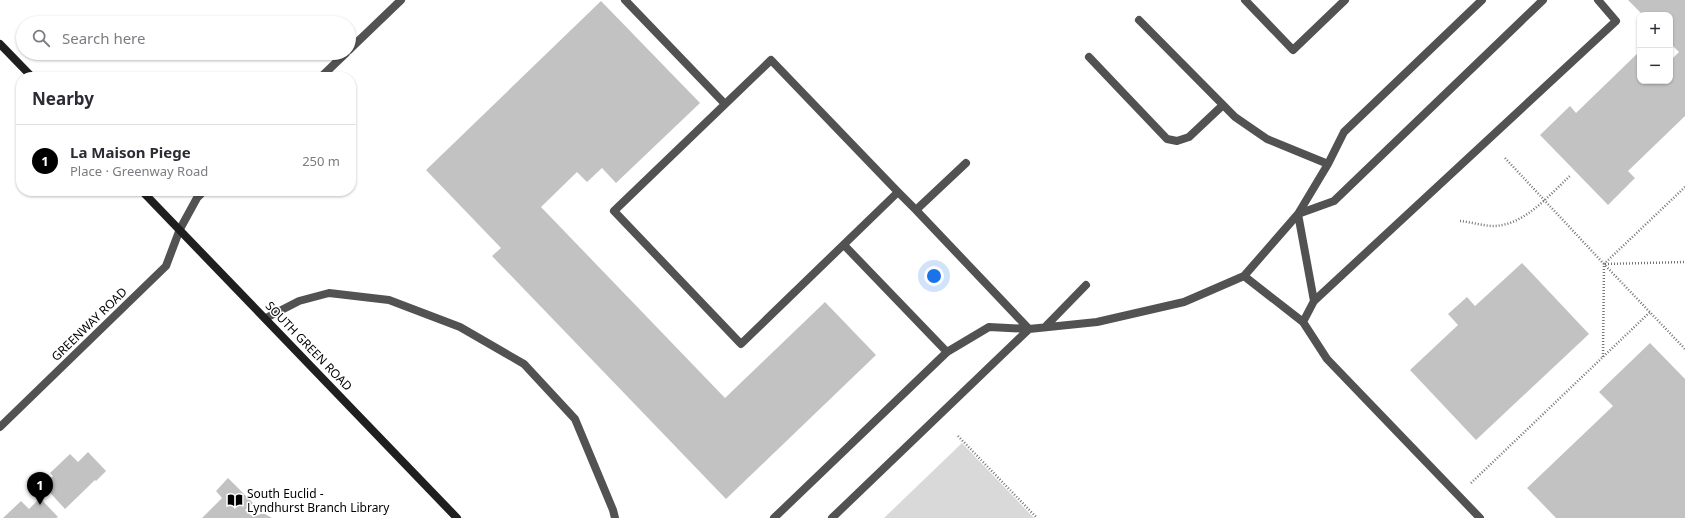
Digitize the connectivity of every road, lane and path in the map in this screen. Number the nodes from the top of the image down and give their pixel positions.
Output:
1 (401, 0) edge
2 (625, 0) edge
3 (1244, 0) edge
4 (1345, 0) edge
5 (1482, 0) edge
6 (1543, 0) edge
7 (1598, 0) edge
8 (1139, 20) dead end
9 (356, 43) edge
10 (0, 44) edge
11 (1089, 57) dead end
12 (339, 60) edge
13 (27, 72) edge
14 (326, 72) edge
15 (725, 104) junction
16 (1223, 105) junction
17 (1505, 158) dead end
18 (966, 163) dead end
19 (1328, 164) junction
20 (1570, 176) dead end
21 (1685, 187) edge
22 (898, 192) junction
23 (147, 196) edge
24 (199, 196) edge
25 (1544, 200) junction
26 (916, 210) junction
27 (1298, 214) junction
28 (1460, 221) dead end
29 (180, 229) junction
30 (844, 244) junction
31 (1685, 262) edge
32 (1604, 264) junction
33 (1244, 276) junction
34 (1086, 285) dead end
35 (1314, 301) junction
36 (1650, 312) junction
37 (266, 318) junction
38 (1303, 322) junction
39 (1045, 326) junction
40 (1029, 329) junction
41 (1685, 349) edge
42 (947, 352) junction
43 (1603, 357) junction
44 (0, 427) edge
45 (958, 436) dead end
46 (1469, 485) dead end
47 (457, 518) edge
48 (615, 518) edge
49 (774, 518) edge
50 (832, 518) edge
51 (1037, 518) edge
52 (1480, 518) edge

1 - 9 street
2 - 15 street
3 - 4 street
5 - 19 street
6 - 27 street
7 - 35 street
8 - 16 street
10 - 13 main road
11 - 16 street
12 - 14 street
15 - 22 street
15 - 30 street
16 - 19 street
17 - 25 path
18 - 26 street
19 - 27 street
20 - 25 path
21 - 32 path
22 - 26 street
22 - 30 street
23 - 29 main road, SOUTH GREEN ROAD
24 - 29 street, GREENWAY ROAD
25 - 28 path
25 - 32 path
26 - 40 street
27 - 33 street
27 - 35 street
29 - 37 main road, SOUTH GREEN ROAD
29 - 44 street, GREENWAY ROAD
30 - 42 street
31 - 32 path
32 - 36 path
32 - 43 path
33 - 38 street
33 - 39 street
34 - 39 street
35 - 38 street
36 - 41 path
36 - 43 path
37 - 47 main road, SOUTH GREEN ROAD
37 - 48 street
38 - 52 street
39 - 40 street
40 - 42 street
40 - 50 street
42 - 49 street
43 - 46 path
45 - 51 path

